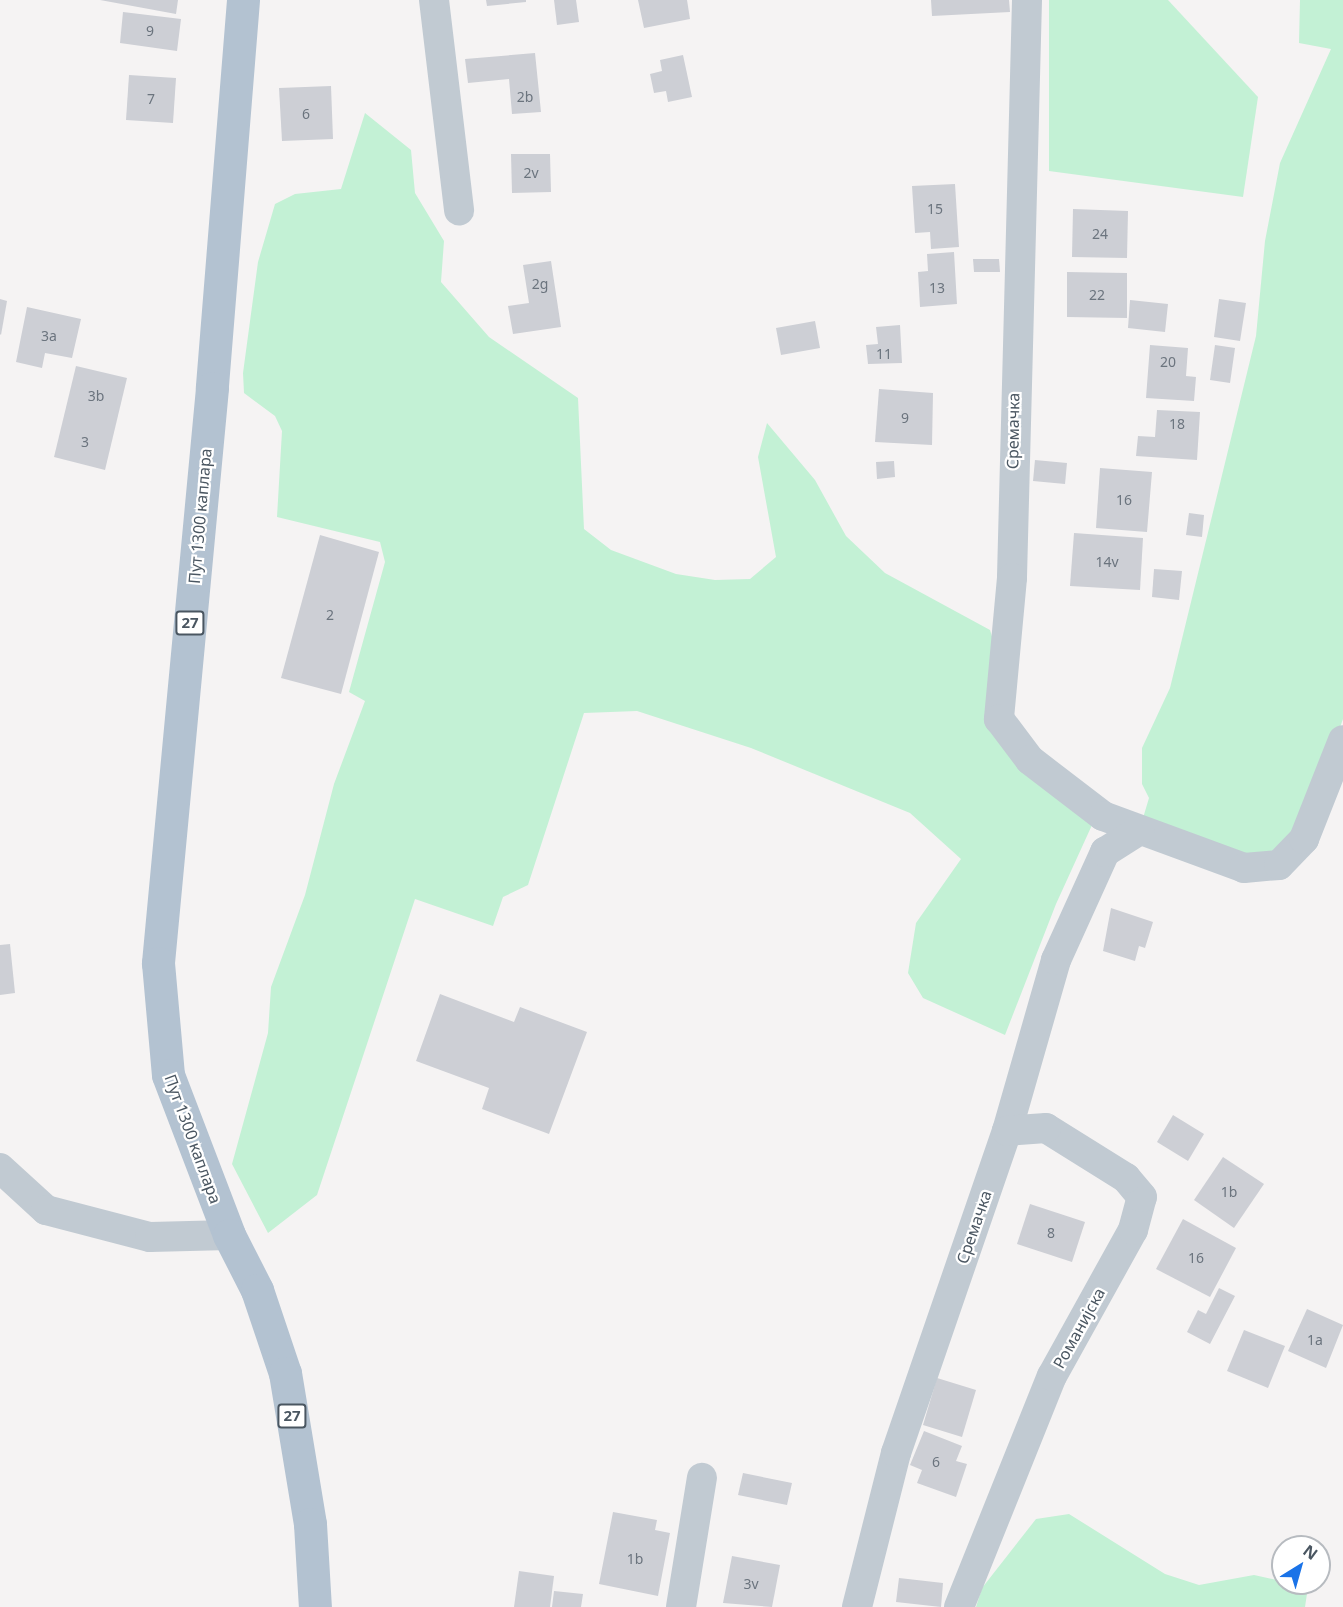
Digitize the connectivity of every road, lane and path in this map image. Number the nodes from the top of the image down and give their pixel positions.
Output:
1 (243, 0) edge
2 (435, 0) edge
3 (1027, 0) edge
4 (459, 211) dead end
5 (1343, 740) edge
6 (1102, 816) junction
7 (1140, 830) junction
8 (1106, 852) junction
9 (1007, 1131) junction
10 (0, 1168) edge
11 (229, 1235) junction
12 (702, 1478) dead end
13 (315, 1607) edge
14 (681, 1607) edge
15 (857, 1607) edge
16 (959, 1607) edge

1 - 11 main road, Пут 1300 каплара / 27
2 - 4 street
3 - 6 street, Сремачка
5 - 7 street, Сремачка
6 - 7 street, Сремачка
6 - 8 street
7 - 8 street
8 - 9 street, Сремачка
9 - 15 street, Сремачка
9 - 16 street, Романијска
10 - 11 street
11 - 13 main road, 27
12 - 14 street

